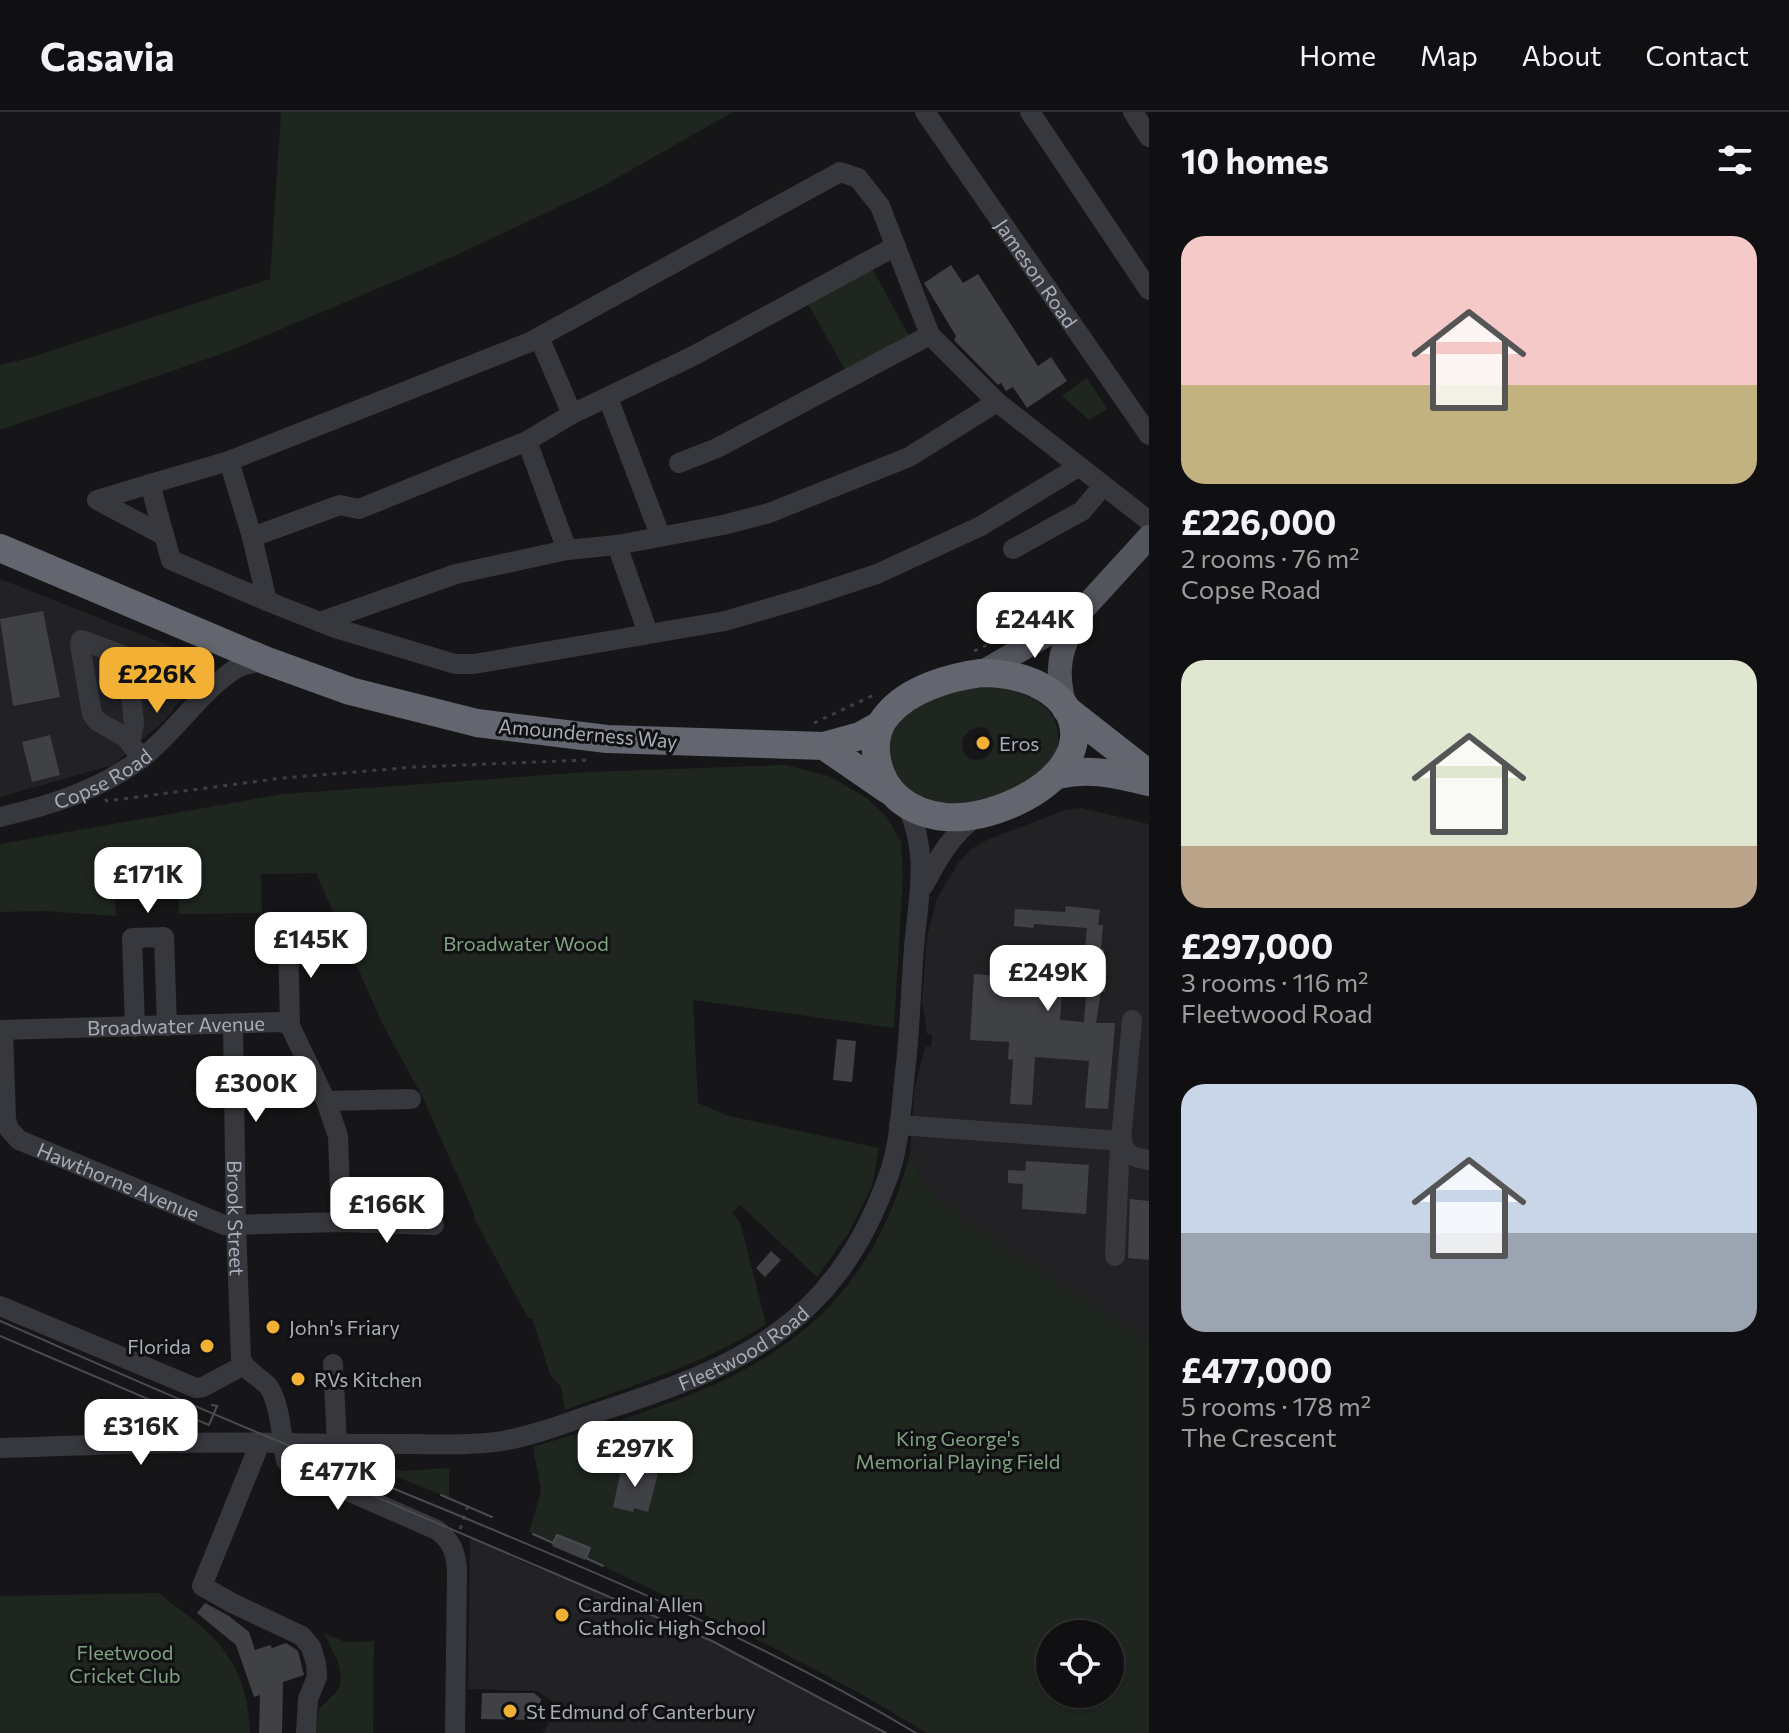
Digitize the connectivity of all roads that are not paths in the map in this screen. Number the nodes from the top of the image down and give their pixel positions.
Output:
1 (925, 112) edge
2 (1030, 112) edge
3 (1133, 112) edge
4 (1149, 137) edge
5 (896, 246) junction
6 (1149, 290) edge
7 (930, 335) junction
8 (539, 337) junction
9 (608, 398) junction
10 (997, 402) junction
11 (572, 414) junction
12 (1149, 435) edge
13 (527, 441) junction
14 (229, 461) junction
15 (679, 463) dead end
16 (1078, 467) junction
17 (150, 484) junction
18 (1103, 486) junction
19 (1149, 521) edge
20 (163, 535) junction
21 (660, 535) junction
22 (252, 537) junction
23 (1149, 537) edge
24 (617, 545) junction
25 (0, 548) edge
26 (1013, 549) dead end
27 (567, 550) junction
28 (267, 601) junction
29 (1075, 618) junction
30 (320, 622) junction
31 (648, 633) junction
32 (267, 661) junction
33 (981, 673) junction
34 (1066, 708) junction
35 (880, 725) junction
36 (824, 746) junction
37 (1149, 774) edge
38 (1058, 775) junction
39 (1149, 782) edge
40 (898, 798) junction
41 (980, 814) junction
42 (0, 817) edge
43 (922, 888) junction
44 (288, 935) dead end
45 (1132, 1020) dead end
46 (233, 1024) junction
47 (167, 1026) junction
48 (290, 1026) junction
49 (135, 1027) junction
50 (2, 1030) edge
51 (411, 1099) dead end
52 (326, 1101) junction
53 (899, 1125) junction
54 (1122, 1141) junction
55 (1149, 1160) edge
56 (341, 1222) junction
57 (236, 1225) junction
58 (434, 1225) dead end
59 (1115, 1256) dead end
60 (0, 1306) edge
61 (333, 1364) dead end
62 (244, 1365) junction
63 (260, 1443) junction
64 (283, 1443) junction
65 (337, 1444) junction
66 (0, 1448) edge
67 (306, 1733) edge
68 (455, 1733) edge

1 - 12 street, Jameson Road
2 - 6 street
3 - 4 street
5 - 7 street
5 - 8 street
5 - 9 street
7 - 10 street
7 - 15 street
8 - 11 street
8 - 14 street
9 - 11 street
9 - 21 street
10 - 16 street
10 - 21 street
11 - 13 street
13 - 22 street
13 - 27 street
14 - 17 street
14 - 22 street
16 - 18 street
16 - 31 street
17 - 20 street
17 - 20 street
18 - 19 street
18 - 26 street
20 - 28 street
21 - 24 street
22 - 28 street
23 - 29 main road
24 - 27 street
24 - 31 street
25 - 32 highway, Amounderness Way
27 - 30 street
28 - 30 street
29 - 33 main road
29 - 34 main road
30 - 31 street
32 - 36 highway, Amounderness Way
32 - 42 street, Copse Road
33 - 34 highway
33 - 35 highway
34 - 37 highway
34 - 38 highway
35 - 36 highway, Amounderness Way
35 - 40 highway
36 - 40 highway
38 - 39 highway
38 - 41 highway
40 - 41 highway
40 - 43 street, Fleetwood Road
41 - 43 street, Fleetwood Road
43 - 53 street, Fleetwood Road
44 - 48 street
45 - 54 street
46 - 47 street, Broadwater Avenue
46 - 48 street, Broadwater Avenue
46 - 57 street, Brook Street
47 - 49 street, Broadwater Avenue
47 - 49 street
48 - 52 street, Broadwater Avenue
49 - 50 street, Broadwater Avenue
50 - 57 street, Hawthorne Avenue
51 - 52 street
52 - 56 street, Broadwater Avenue
53 - 54 street
53 - 65 street, Fleetwood Road
54 - 55 street
54 - 59 street
56 - 57 street
56 - 58 street
57 - 62 street, Brook Street
60 - 62 street
61 - 65 street
62 - 64 street
63 - 64 street, Fleetwood Road
63 - 66 street, Fleetwood Road
63 - 67 street
64 - 65 street, Fleetwood Road
64 - 68 street

